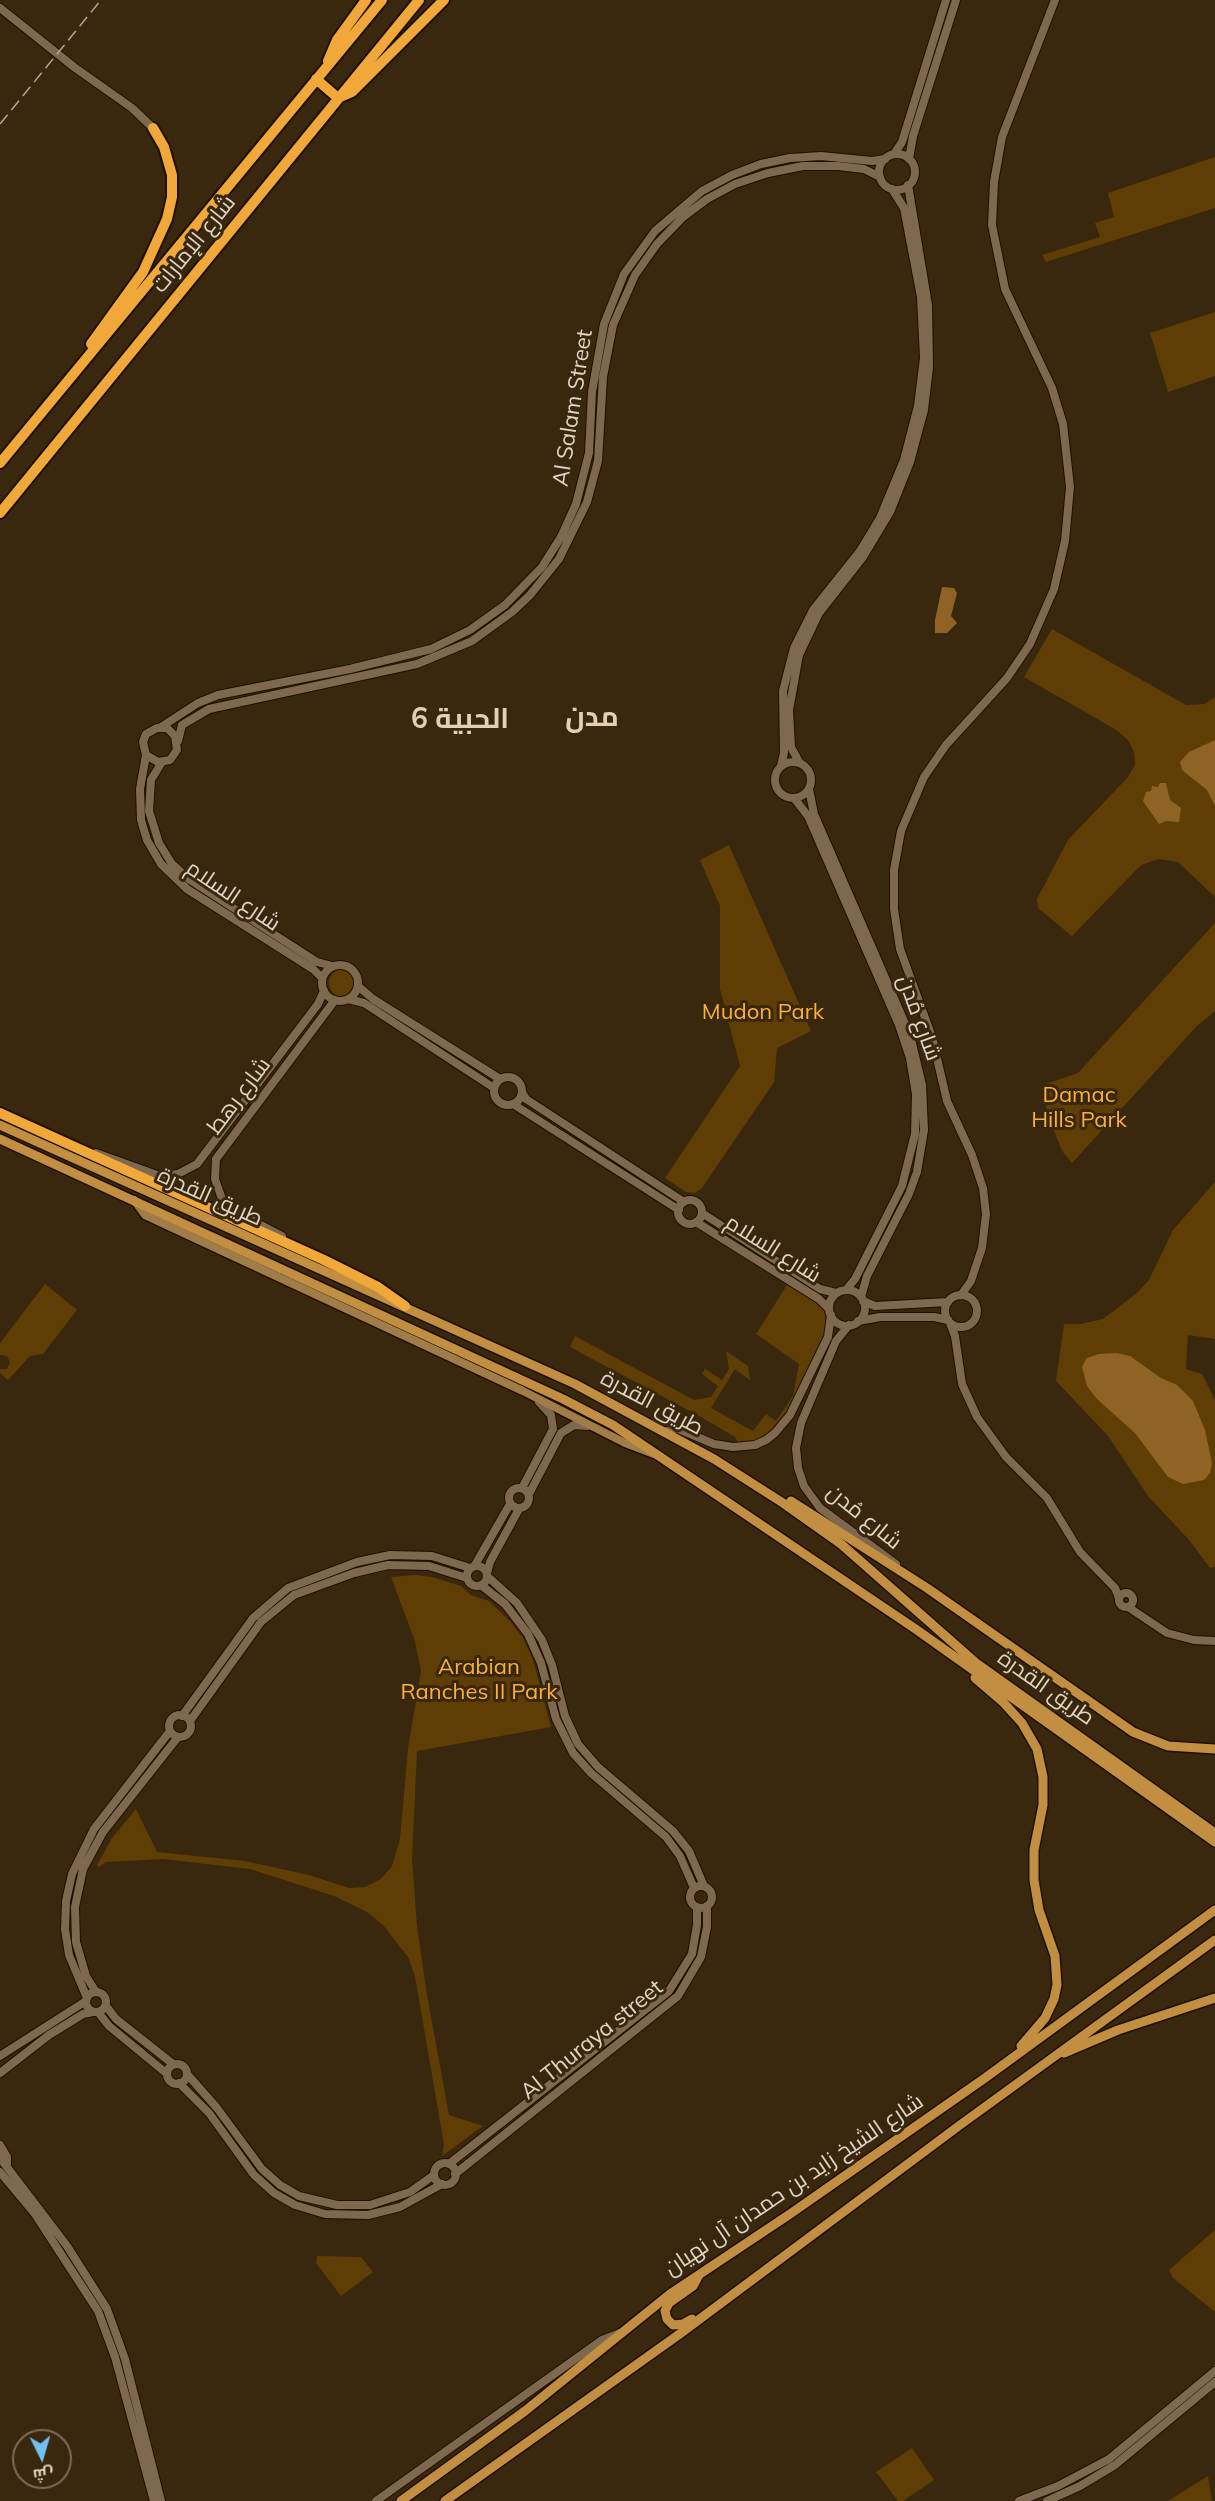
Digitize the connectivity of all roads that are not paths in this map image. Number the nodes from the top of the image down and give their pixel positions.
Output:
1 (366, 0) edge
2 (382, 0) edge
3 (420, 0) edge
4 (444, 0) edge
5 (946, 0) edge
6 (956, 0) edge
7 (1055, 0) edge
8 (0, 8) edge
9 (328, 66) junction
10 (316, 79) junction
11 (338, 98) junction
12 (153, 128) joint
13 (894, 154) junction
14 (885, 159) junction
15 (909, 159) junction
16 (880, 177) junction
17 (908, 185) junction
18 (892, 189) junction
19 (86, 359) junction
20 (120, 366) junction
21 (593, 379) junction
22 (602, 399) junction
23 (0, 463) edge
24 (0, 513) edge
25 (0, 524) edge
26 (161, 727) junction
27 (178, 741) junction
28 (146, 755) junction
29 (162, 762) junction
30 (799, 762) junction
31 (781, 766) junction
32 (809, 789) junction
33 (794, 798) junction
34 (332, 966) junction
35 (322, 978) junction
36 (358, 986) junction
37 (324, 991) junction
38 (348, 999) junction
39 (335, 1000) junction
40 (500, 1079) junction
41 (494, 1088) junction
42 (522, 1092) junction
43 (513, 1104) junction
44 (0, 1113) edge
45 (0, 1125) edge
46 (0, 1139) edge
47 (88, 1153) junction
48 (134, 1200) junction
49 (684, 1202) junction
50 (679, 1210) junction
51 (702, 1212) junction
52 (696, 1222) junction
53 (306, 1251) junction
54 (971, 1281) junction
55 (846, 1290) junction
56 (836, 1293) junction
57 (961, 1295) junction
58 (862, 1299) junction
59 (973, 1300) junction
60 (948, 1302) junction
61 (405, 1306) junction
62 (885, 1306) junction
63 (830, 1312) junction
64 (886, 1317) junction
65 (858, 1321) junction
66 (949, 1321) junction
67 (849, 1325) junction
68 (968, 1326) junction
69 (956, 1340) junction
70 (806, 1381) junction
71 (817, 1385) junction
72 (523, 1391) junction
73 (602, 1431) junction
74 (664, 1432) junction
75 (660, 1456) junction
76 (739, 1474) junction
77 (522, 1488) junction
78 (529, 1494) junction
79 (510, 1504) junction
80 (519, 1509) junction
81 (501, 1520) junction
82 (510, 1524) junction
83 (490, 1540) junction
84 (499, 1544) junction
85 (472, 1567) junction
86 (901, 1570) junction
87 (487, 1575) junction
88 (467, 1578) junction
89 (481, 1585) junction
90 (1215, 1641) edge
91 (964, 1664) junction
92 (182, 1716) junction
93 (190, 1721) junction
94 (170, 1731) junction
95 (178, 1737) junction
96 (1215, 1749) edge
97 (1181, 1811) junction
98 (1215, 1833) edge
99 (1215, 1842) edge
100 (704, 1886) junction
101 (694, 1888) junction
102 (707, 1906) junction
103 (697, 1907) junction
104 (1215, 1910) edge
105 (1215, 1940) edge
106 (96, 1992) junction
107 (1215, 1998) edge
108 (86, 1999) junction
109 (106, 2006) junction
110 (96, 2012) junction
111 (60, 2023) junction
112 (46, 2032) junction
113 (1059, 2053) junction
114 (0, 2056) edge
115 (173, 2064) junction
116 (0, 2073) edge
117 (166, 2073) junction
118 (187, 2074) junction
119 (985, 2078) junction
120 (180, 2084) junction
121 (0, 2145) edge
122 (0, 2150) edge
123 (0, 2158) edge
124 (449, 2164) junction
125 (7, 2165) junction
126 (0, 2172) edge
127 (434, 2175) junction
128 (455, 2175) junction
129 (442, 2184) junction
130 (700, 2273) junction
131 (756, 2278) junction
132 (620, 2333) junction
133 (1215, 2371) edge
134 (1215, 2382) edge
135 (1117, 2453) junction
136 (1107, 2470) junction
137 (1022, 2500) edge
138 (154, 2501) edge
139 (161, 2501) edge
140 (376, 2501) edge
141 (401, 2501) edge
142 (445, 2501) edge
143 (1047, 2501) edge

1 - 9 highway
2 - 9 highway, شارع الإمارات
3 - 11 highway, شارع الإمارات
4 - 11 highway
5 - 13 street
6 - 15 street
7 - 54 street
8 - 12 street
9 - 10 highway, شارع الإمارات
10 - 11 highway
10 - 19 highway, شارع الإمارات
11 - 20 highway, شارع الإمارات
12 - 19 highway
13 - 14 street
13 - 15 street
14 - 16 street
14 - 21 street, Al Salam Street
15 - 17 street
16 - 18 street
16 - 22 street, Al Salam Street
17 - 18 street
17 - 30 street
18 - 31 street
19 - 23 highway, شارع الإمارات
20 - 24 highway, شارع الإمارات
20 - 25 highway
21 - 22 street
21 - 26 street, Al Salam Street
22 - 27 street, Al Salam Street
26 - 27 street
26 - 28 street
27 - 29 street
28 - 29 street
28 - 35 street, شارع السلام
29 - 34 street, شارع السلام
30 - 31 street
30 - 32 street
31 - 33 street
32 - 33 street
32 - 58 street, شارع مُدن
33 - 55 street, شارع مُدن
34 - 35 street
34 - 36 street
35 - 37 street
36 - 38 street
36 - 40 street
37 - 39 street
37 - 47 street, شارع رهط
38 - 39 street
38 - 41 street
39 - 53 street, شارع رهط
40 - 41 street
40 - 42 street
41 - 43 street
42 - 43 street
42 - 49 street
43 - 50 street
44 - 47 highway
45 - 61 main road, طريق القدرة
46 - 48 main road, طريق القدرة
47 - 53 highway
48 - 72 main road
48 - 75 main road, طريق القدرة
49 - 50 street
49 - 51 street
50 - 52 street
51 - 52 street
51 - 56 street, شارع السلام
52 - 63 street, شارع السلام
53 - 61 highway
54 - 57 street
54 - 59 street
55 - 56 street
55 - 58 street
56 - 63 street
57 - 59 street
57 - 60 street
58 - 62 street
58 - 65 street
59 - 68 street
60 - 62 street
60 - 66 street
61 - 74 main road, طريق القدرة
62 - 64 street
63 - 67 street
63 - 70 street
64 - 65 street
64 - 66 street
65 - 67 street
66 - 68 street
66 - 69 street
67 - 71 street, شارع مُدن
68 - 69 street
69 - 90 street
70 - 71 street
70 - 74 street
71 - 86 street, شارع مُدن
72 - 73 main road
72 - 77 street
73 - 75 main road
73 - 78 street
74 - 76 main road, طريق القدرة
75 - 91 main road, طريق القدرة
76 - 86 main road
76 - 97 main road, طريق القدرة
77 - 78 street
77 - 79 street
78 - 80 street
79 - 80 street
79 - 81 street
80 - 82 street
81 - 82 street
81 - 83 street
82 - 84 street
83 - 84 street
83 - 85 street
84 - 87 street
85 - 87 street
85 - 88 street
85 - 92 street
86 - 96 main road
87 - 89 street
87 - 100 street
88 - 89 street
88 - 93 street
89 - 101 street
91 - 97 main road, طريق القدرة
91 - 119 main road
92 - 93 street
92 - 94 street
93 - 95 street
94 - 95 street
94 - 108 street
95 - 106 street
97 - 98 main road, طريق القدرة
97 - 99 main road, طريق القدرة
100 - 101 street
100 - 102 street
101 - 103 street
102 - 103 street
102 - 128 street, Al Thuraya street
103 - 124 street, Al Thuraya street
104 - 119 main road, شارع الشيخ زايد بن حمدان آل نهيان
105 - 113 main road, شارع الشيخ زايد بن حمدان آل نهيان
106 - 108 street
106 - 109 street
107 - 113 main road
108 - 110 street
108 - 111 street
109 - 110 street
109 - 115 street
110 - 111 street
110 - 117 street
111 - 112 street
112 - 114 street
112 - 116 street
113 - 131 main road, شارع الشيخ زايد بن حمدان آل نهيان
115 - 117 street
115 - 118 street
117 - 120 street
118 - 120 street
118 - 127 street
119 - 130 main road, شارع الشيخ زايد بن حمدان آل نهيان
120 - 129 street
121 - 125 street
122 - 125 street
123 - 125 street
124 - 127 street
124 - 128 street
125 - 139 street
126 - 138 street
127 - 129 street
128 - 129 street
130 - 131 main road
130 - 132 main road, شارع الشيخ زايد بن حمدان آل نهيان
131 - 142 main road, شارع الشيخ زايد بن حمدان آل نهيان
132 - 140 street
132 - 141 main road, شارع الشيخ زايد بن حمدان آل نهيان
133 - 135 street
134 - 136 street
135 - 136 street
135 - 137 street
136 - 143 street

